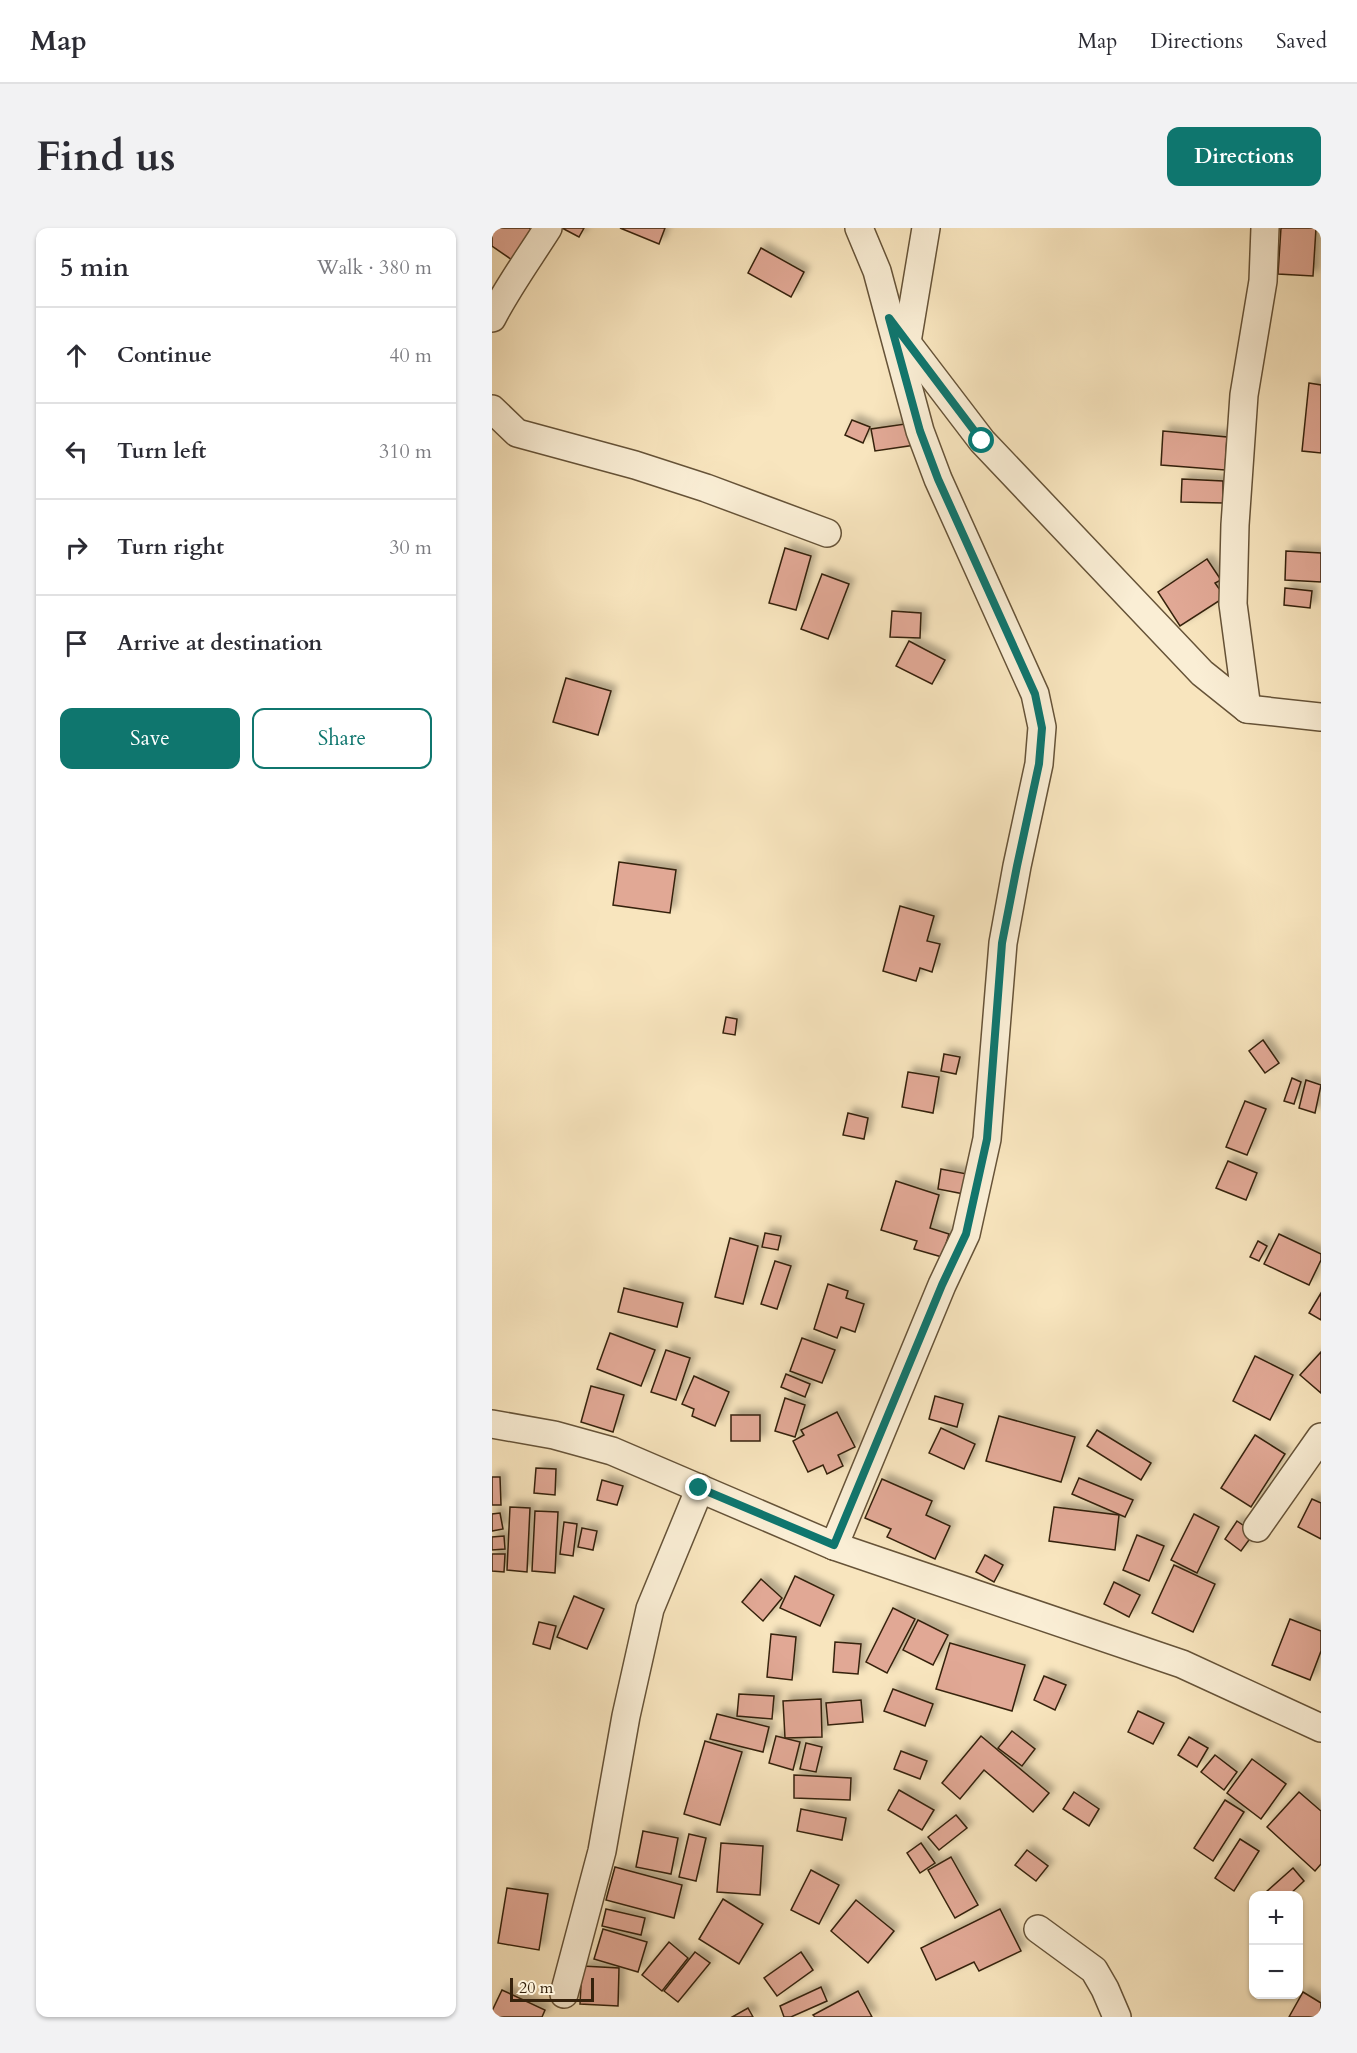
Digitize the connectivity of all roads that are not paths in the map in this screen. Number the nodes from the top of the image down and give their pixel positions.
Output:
1 (548, 228) edge
2 (859, 228) edge
3 (926, 228) edge
4 (1266, 228) edge
5 (492, 318) edge
6 (889, 318) junction
7 (907, 342) junction
8 (492, 409) edge
9 (827, 533) dead end
10 (1246, 709) junction
11 (1321, 717) edge
12 (492, 1424) edge
13 (1321, 1437) edge
14 (699, 1488) junction
15 (1257, 1528) dead end
16 (834, 1545) junction
17 (1321, 1728) edge
18 (1038, 1929) dead end
19 (564, 1994) dead end
20 (1117, 2017) edge

1 - 5 street
2 - 6 street
3 - 7 street
4 - 10 street
6 - 7 street
6 - 16 street
7 - 10 street
8 - 9 street
10 - 11 street
12 - 14 street
13 - 15 street
14 - 16 street
14 - 19 street
16 - 17 street
18 - 20 street

